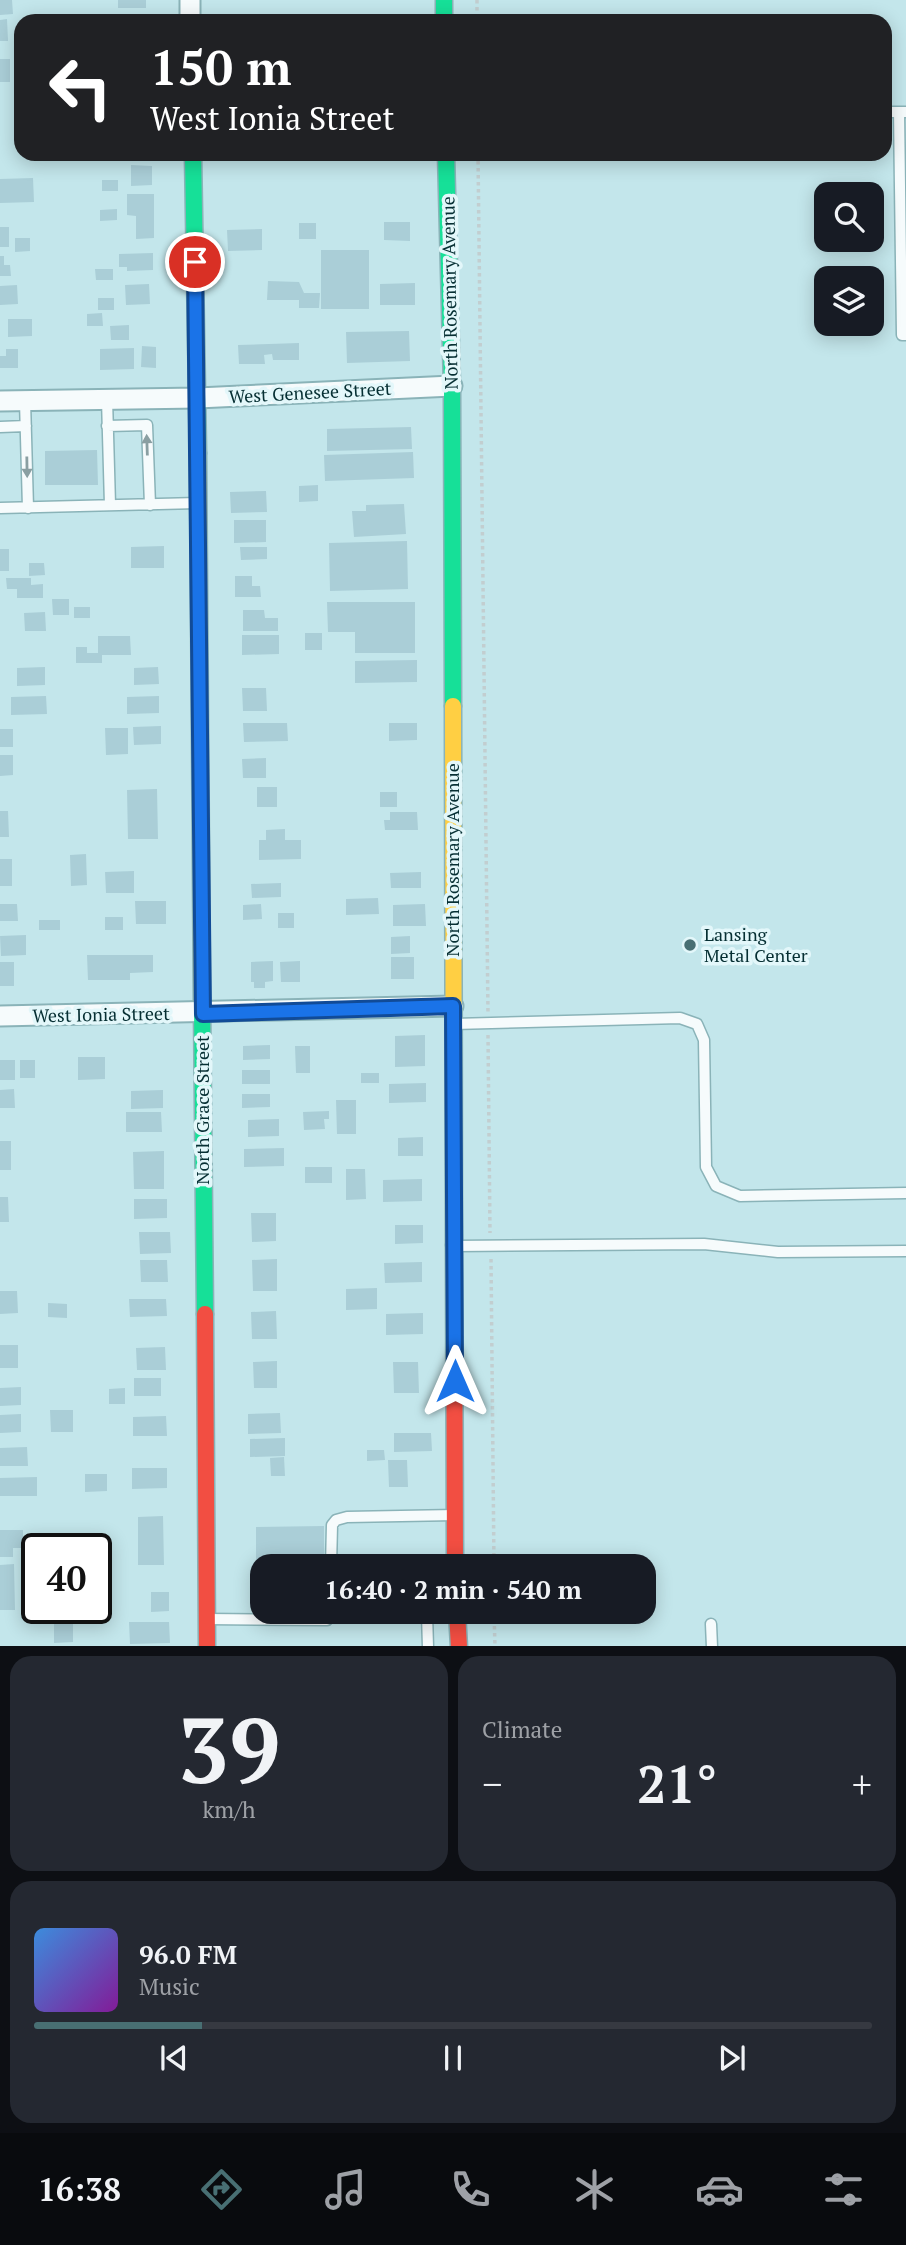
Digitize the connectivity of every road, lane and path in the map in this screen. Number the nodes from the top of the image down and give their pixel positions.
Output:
1 (902, 112) edge
2 (193, 161) edge
3 (446, 161) edge
4 (478, 161) edge
5 (906, 335) edge
6 (452, 386) junction
7 (198, 398) junction
8 (107, 399) junction
9 (0, 401) edge
10 (25, 401) junction
11 (26, 426) junction
12 (107, 426) junction
13 (0, 427) edge
14 (198, 503) junction
15 (110, 505) junction
16 (149, 505) junction
17 (0, 508) edge
18 (28, 508) junction
19 (203, 1014) junction
20 (454, 1015) junction
21 (0, 1016) edge
22 (488, 1024) junction
23 (906, 1193) edge
24 (455, 1246) junction
25 (490, 1246) junction
26 (906, 1251) edge
27 (455, 1515) junction
28 (331, 1554) edge
29 (455, 1554) edge
30 (494, 1554) edge
31 (207, 1619) junction
32 (250, 1619) edge
33 (427, 1624) edge
34 (458, 1624) edge
35 (494, 1624) edge
36 (711, 1624) dead end
37 (207, 1646) edge
38 (428, 1646) edge
39 (459, 1646) edge
40 (495, 1646) edge
41 (712, 1646) edge

1 - 5 lane
2 - 7 street, North Grace Street
3 - 6 street, North Rosemary Avenue
4 - 22 path
6 - 7 street, West Genesee Street
6 - 20 street, North Rosemary Avenue
7 - 8 street, West Genesee Street
7 - 14 street, North Grace Street
8 - 10 street, West Genesee Street
8 - 12 lane
9 - 10 street, West Genesee Street
10 - 11 lane
11 - 13 lane
11 -> 18 lane
12 - 15 lane
16 -> 12 lane
14 - 16 lane
14 - 19 street, North Grace Street
15 - 16 lane
15 - 18 lane
17 - 18 lane
19 - 20 street, West Ionia Street
19 - 21 street, West Ionia Street
19 - 31 street, North Grace Street
20 - 22 lane
20 - 24 street, North Rosemary Avenue
22 - 23 lane
22 - 25 path
24 - 25 lane
24 - 27 street, North Rosemary Avenue
25 - 26 lane
25 - 30 path
27 - 28 lane
27 - 29 street, North Rosemary Avenue
31 - 32 lane
31 - 37 street, North Grace Street
33 - 38 lane
34 - 39 street
35 - 40 path
36 - 41 lane

